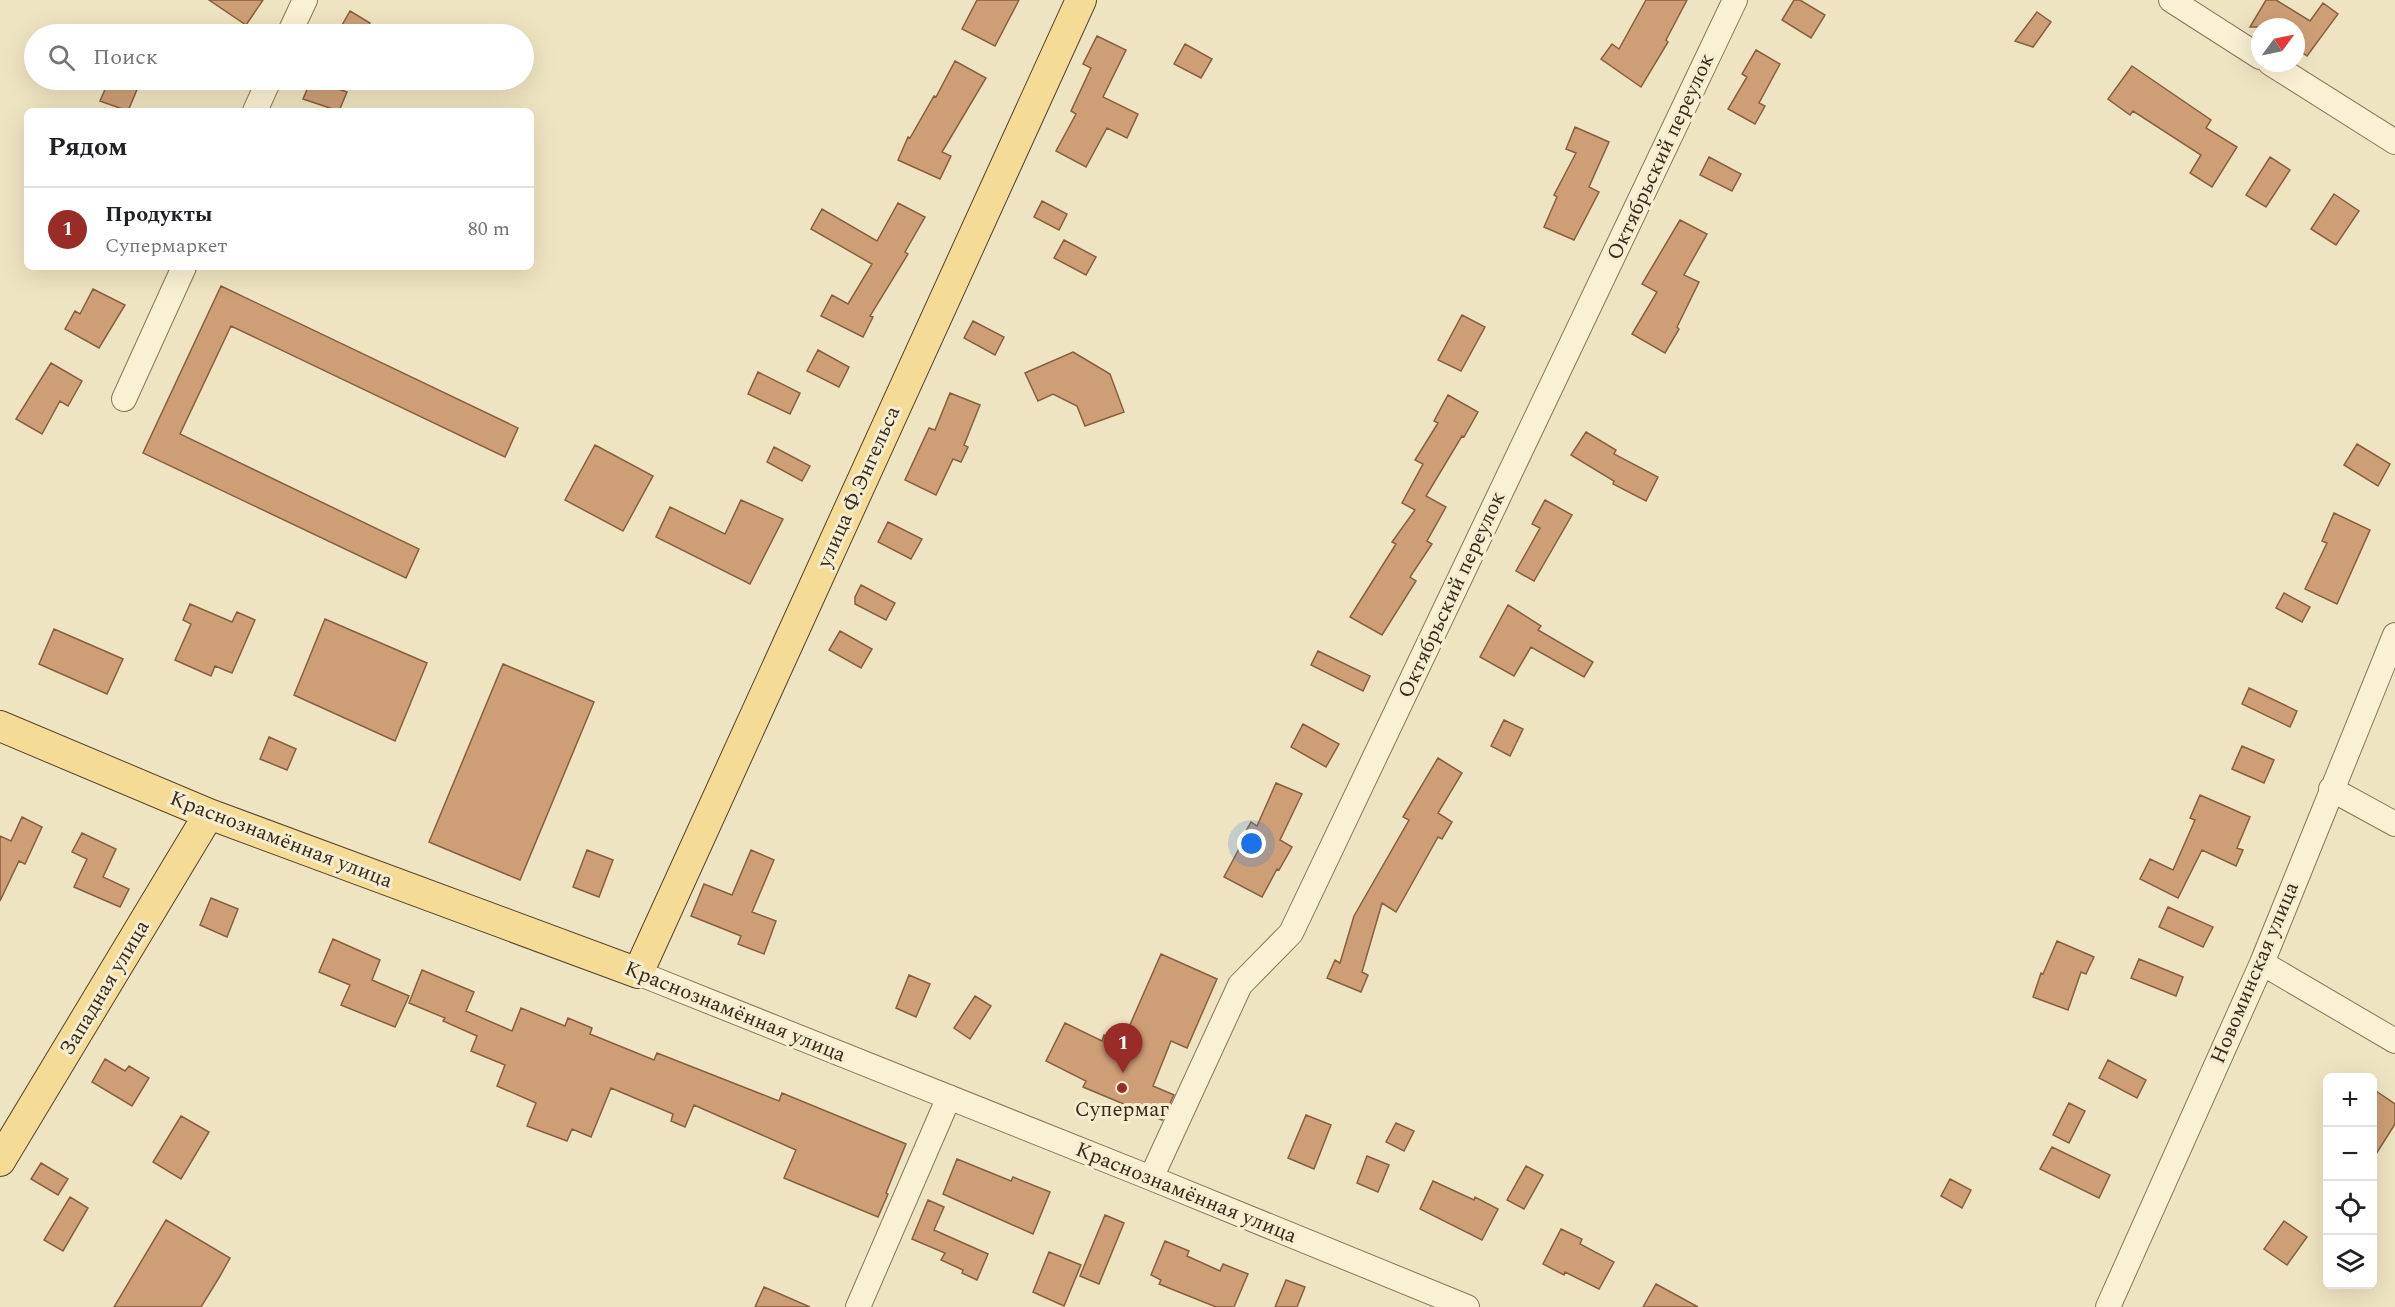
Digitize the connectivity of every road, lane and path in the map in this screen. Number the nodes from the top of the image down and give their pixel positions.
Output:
1 (305, 0) edge
2 (1081, 0) edge
3 (1735, 0) edge
4 (2170, 0) edge
5 (294, 24) edge
6 (2251, 51) edge
7 (2284, 72) edge
8 (264, 90) edge
9 (256, 108) edge
10 (2395, 142) edge
11 (183, 270) edge
12 (124, 399) dead end
13 (2395, 635) edge
14 (0, 726) edge
15 (2331, 789) junction
16 (209, 814) junction
17 (2395, 824) edge
18 (2262, 963) junction
19 (638, 973) junction
20 (2395, 1041) edge
21 (949, 1097) junction
22 (0, 1161) edge
23 (1151, 1178) junction
24 (858, 1307) edge
25 (1467, 1307) edge
26 (2108, 1307) edge

1 - 5 street
2 - 19 main road, улица Ф.Энгельса
3 - 23 street, Октябрьский переулок
4 - 6 street
7 - 10 street
8 - 9 street
11 - 12 street
13 - 15 street, Новоминская улица
14 - 16 main road, Краснознамённая улица
15 - 17 street
15 - 18 street, Новоминская улица
16 - 19 main road, Краснознамённая улица
16 - 22 main road, Западная улица
18 - 20 street
18 - 26 street, Новоминская улица
19 - 21 street, Краснознамённая улица
21 - 23 street, Краснознамённая улица
21 - 24 street
23 - 25 street, Краснознамённая улица

